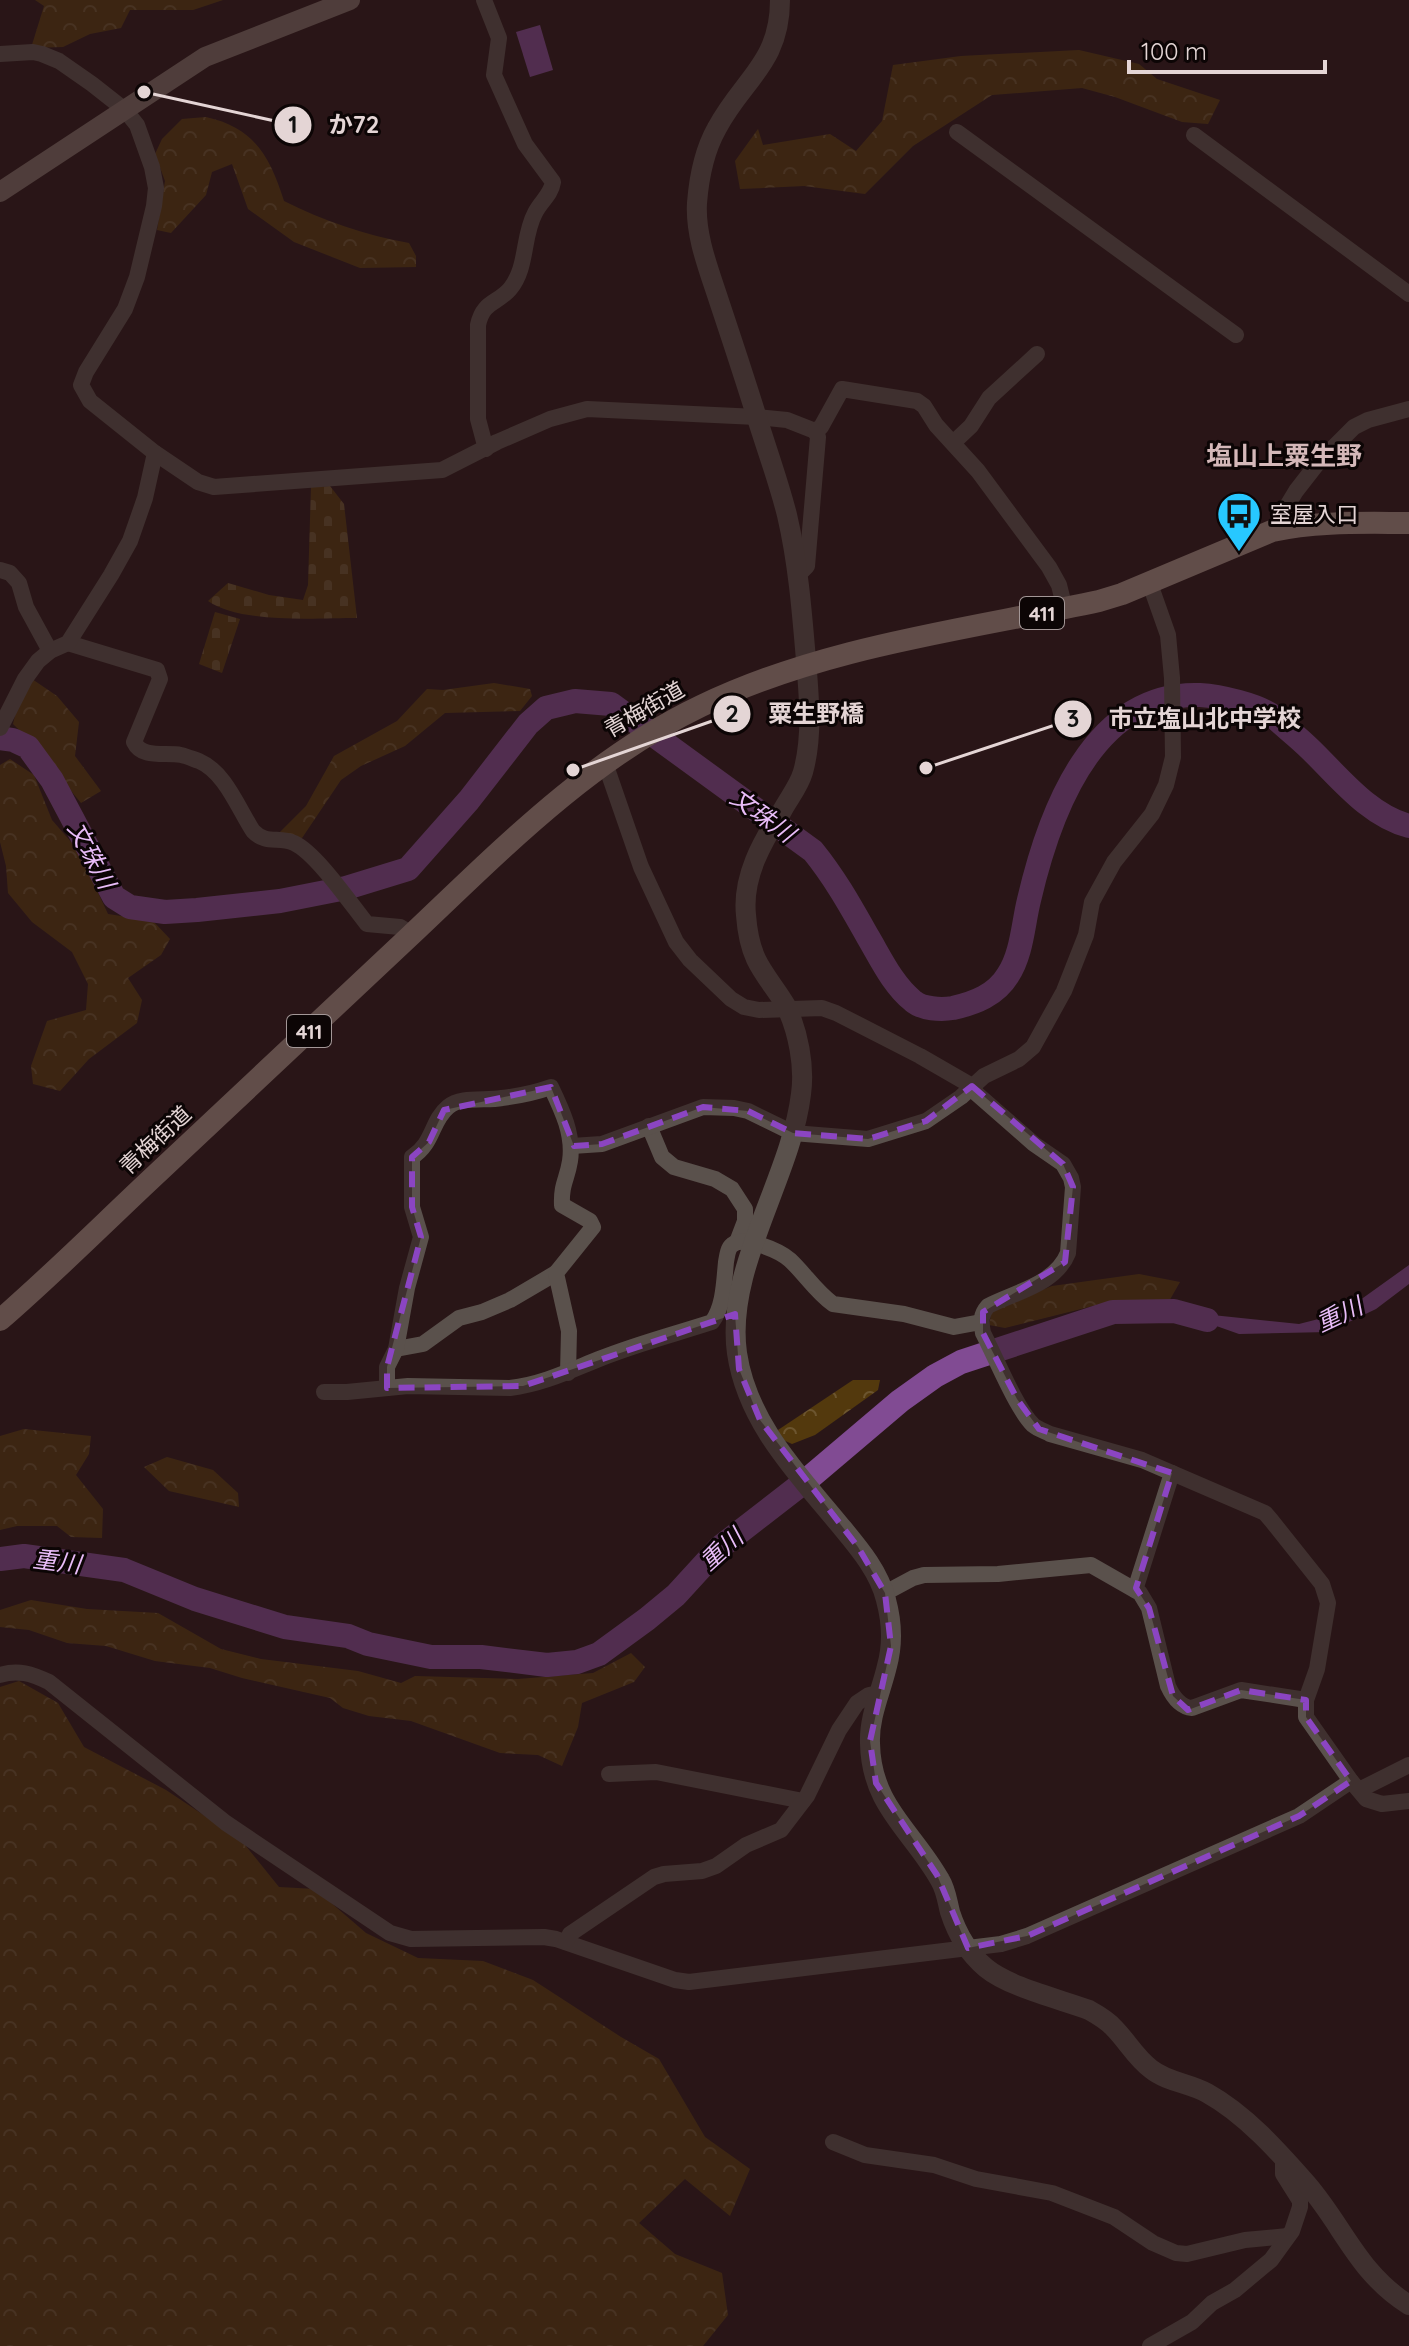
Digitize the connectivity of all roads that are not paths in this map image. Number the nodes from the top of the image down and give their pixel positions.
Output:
1 (350, 0) edge
2 (484, 0) edge
3 (780, 0) edge
4 (0, 54) edge
5 (125, 110) junction
6 (957, 132) dead end
7 (1194, 135) dead end
8 (0, 192) edge
9 (1409, 294) edge
10 (1236, 335) dead end
11 (1037, 354) dead end
12 (1409, 409) edge
13 (757, 417) junction
14 (815, 431) junction
15 (953, 443) junction
16 (486, 449) junction
17 (155, 453) junction
18 (1409, 523) edge
19 (1272, 531) junction
20 (0, 570) edge
21 (798, 575) junction
22 (1150, 584) junction
23 (1065, 609) junction
24 (68, 643) junction
25 (50, 651) junction
26 (806, 667) junction
27 (0, 728) edge
28 (605, 763) junction
29 (412, 934) junction
30 (787, 1008) junction
31 (972, 1086) junction
32 (649, 1126) junction
33 (793, 1133) junction
34 (572, 1146) junction
35 (746, 1243) junction
36 (556, 1273) junction
37 (0, 1320) edge
38 (982, 1327) junction
39 (396, 1349) junction
40 (568, 1373) junction
41 (387, 1388) junction
42 (324, 1392) dead end
43 (1172, 1473) junction
44 (1135, 1590) junction
45 (885, 1593) junction
46 (0, 1675) edge
47 (879, 1693) junction
48 (1306, 1700) junction
49 (1409, 1765) edge
50 (609, 1774) dead end
51 (1355, 1785) junction
52 (803, 1801) junction
53 (1409, 1801) edge
54 (566, 1942) junction
55 (968, 1948) junction
56 (833, 2142) dead end
57 (1283, 2160) junction
58 (1288, 2236) junction
59 (1409, 2305) edge
60 (1150, 2346) edge

1 - 5 main road
2 - 16 street
3 - 13 street
4 - 5 street
5 - 8 main road
5 - 17 street
6 - 10 street
7 - 9 street
11 - 15 street
12 - 19 street
13 - 14 street
13 - 16 street
13 - 21 street
14 - 15 street
14 - 21 street
15 - 23 street
16 - 17 street
17 - 24 street
18 - 19 highway, 青梅街道 / 411
19 - 22 highway, 青梅街道 / 411
20 - 25 street
21 - 26 street
22 - 23 highway, 青梅街道 / 411
22 - 31 street
23 - 26 highway, 青梅街道 / 411
24 - 25 street
24 - 29 street
25 - 27 street
26 - 28 highway, 青梅街道 / 411
26 - 30 street
28 - 29 highway, 青梅街道 / 411
28 - 30 street
29 - 37 highway, 青梅街道 / 411
30 - 31 street
30 - 33 street
31 - 33 street
31 - 38 street
32 - 33 street
32 - 34 street
32 - 35 street
33 - 35 street
34 - 36 street
34 - 39 street
35 - 38 street
35 - 40 street
35 - 45 street
36 - 39 street
36 - 40 street
38 - 43 street
39 - 41 street
40 - 41 street
41 - 42 street
43 - 44 street
43 - 48 street
44 - 45 street
44 - 48 street
45 - 47 street
46 - 54 street
47 - 52 street
47 - 55 street
48 - 51 street
49 - 51 street
50 - 52 street
51 - 53 street
51 - 55 street
52 - 54 street
54 - 55 street
55 - 57 street
56 - 58 street
57 - 58 street
57 - 59 street
58 - 60 street

